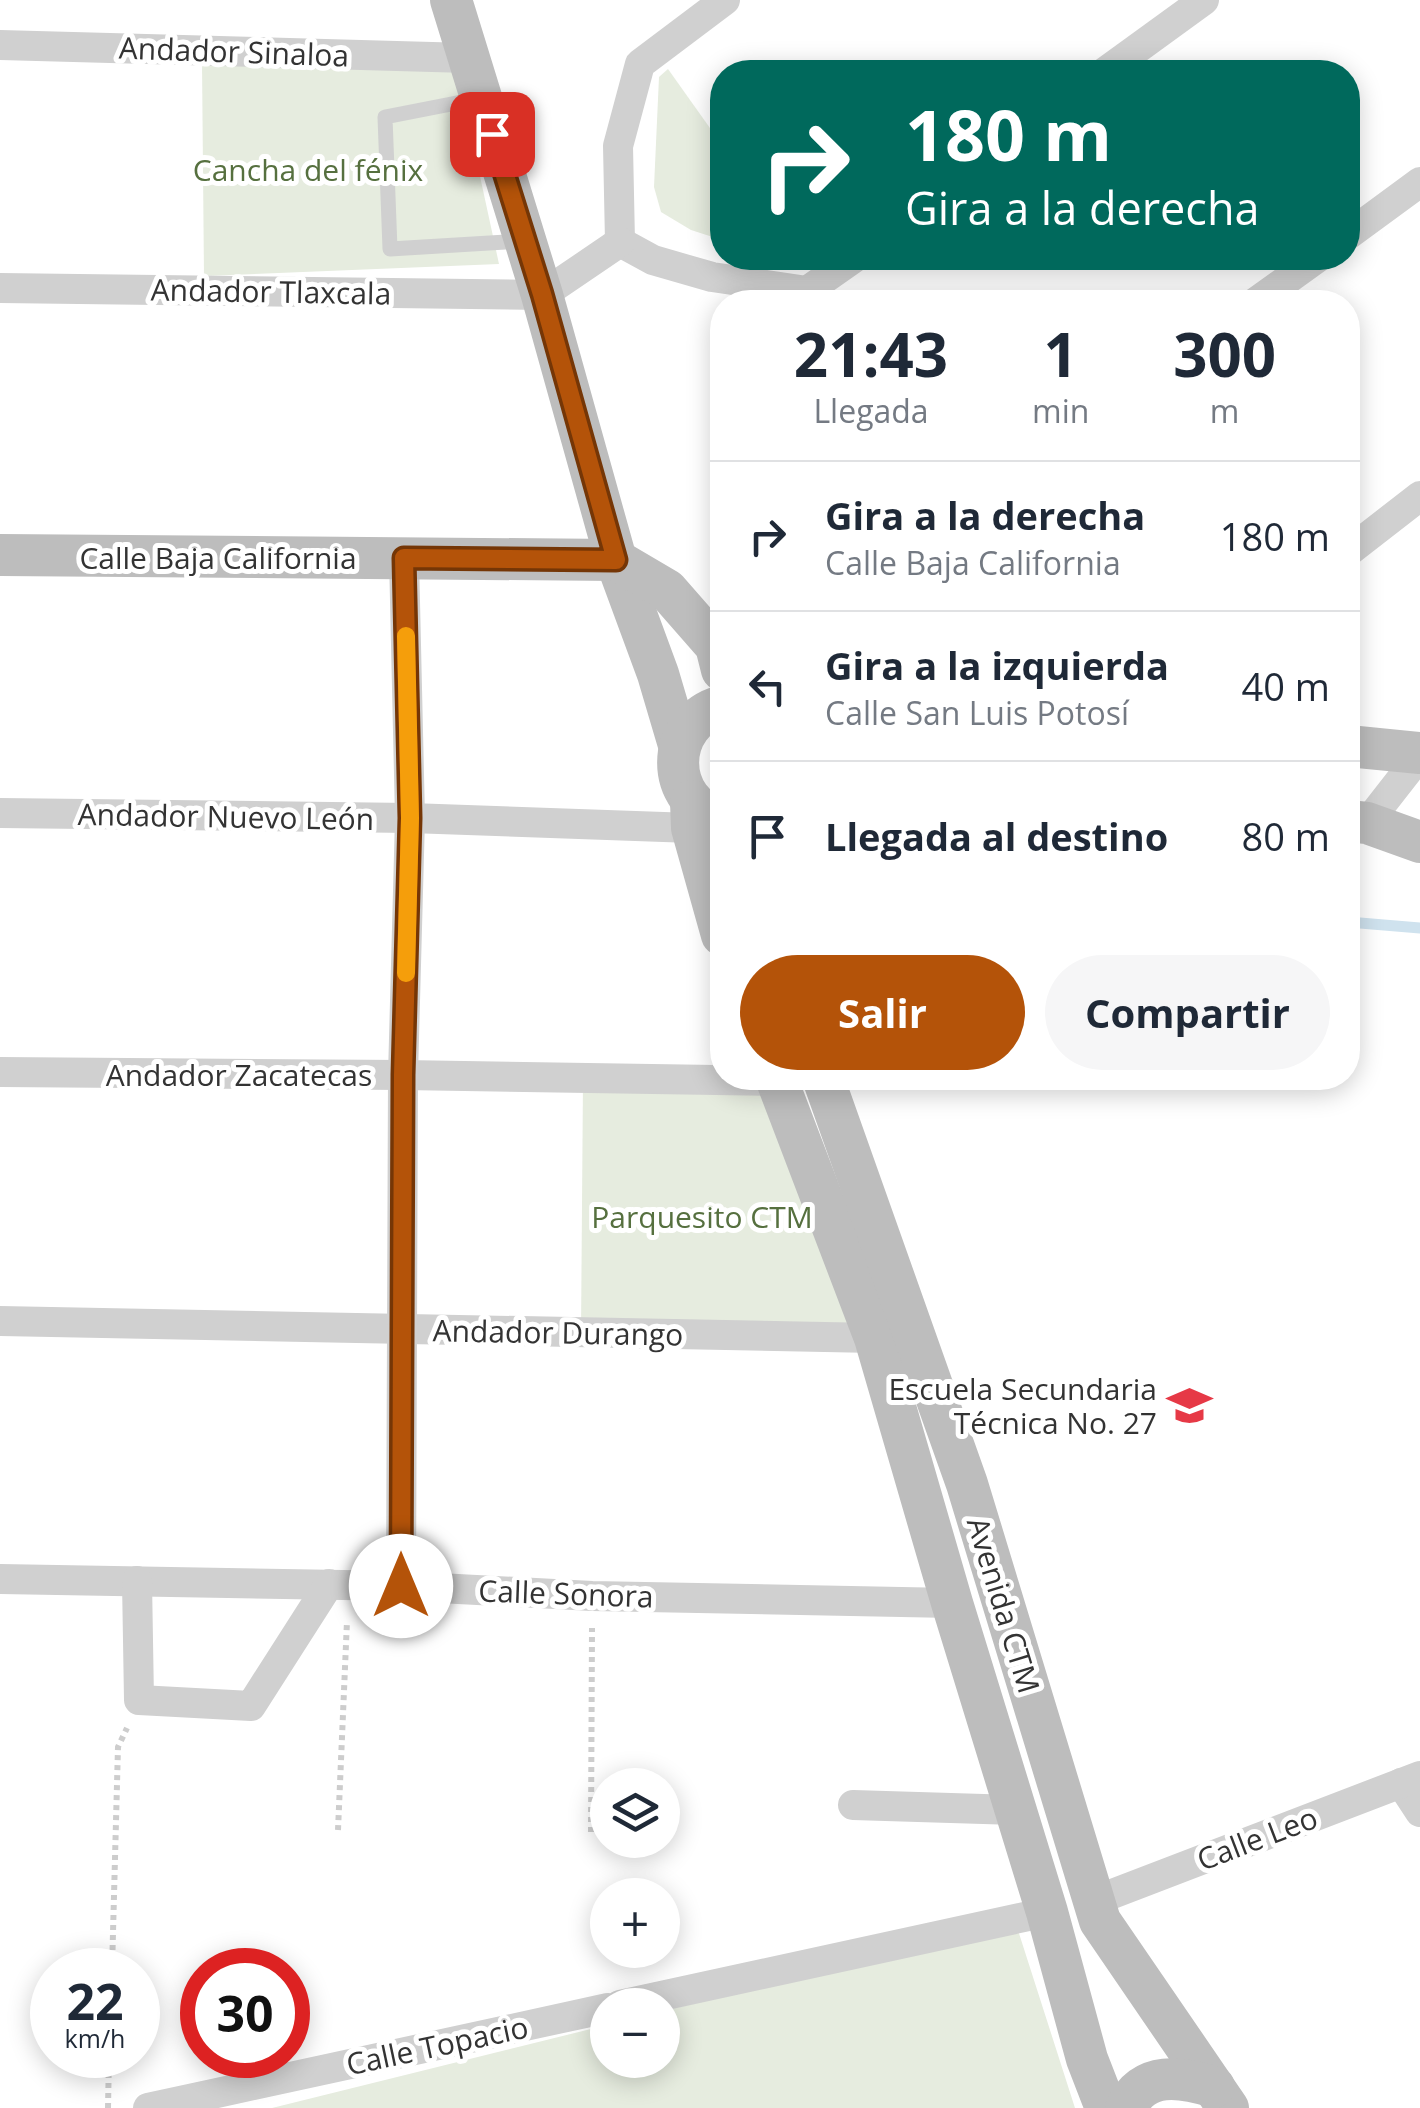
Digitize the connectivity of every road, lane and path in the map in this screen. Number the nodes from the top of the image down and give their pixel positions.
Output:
1 (451, 0) edge
2 (725, 0) edge
3 (1204, 0) edge
4 (0, 45) edge
5 (468, 58) junction
6 (1122, 60) edge
7 (480, 98) junction
8 (1420, 182) edge
9 (1360, 227) edge
10 (525, 240) junction
11 (620, 242) junction
12 (837, 270) edge
13 (1301, 270) edge
14 (0, 288) edge
15 (793, 290) edge
16 (810, 290) edge
17 (1273, 290) edge
18 (542, 294) junction
19 (1420, 496) edge
20 (1360, 543) edge
21 (0, 555) edge
22 (404, 558) junction
23 (616, 560) junction
24 (710, 639) edge
25 (710, 710) edge
26 (679, 745) junction
27 (1360, 747) edge
28 (1420, 754) edge
29 (0, 813) edge
30 (702, 816) edge
31 (410, 818) junction
32 (1360, 820) edge
33 (1360, 823) edge
34 (1420, 842) edge
35 (710, 864) edge
36 (0, 1072) edge
37 (403, 1075) junction
38 (710, 1078) edge
39 (781, 1090) edge
40 (828, 1090) edge
41 (0, 1321) edge
42 (402, 1328) junction
43 (875, 1338) junction
44 (0, 1579) edge
45 (137, 1581) junction
46 (339, 1584) junction
47 (401, 1586) junction
48 (592, 1596) junction
49 (952, 1603) junction
50 (139, 1700) junction
51 (591, 1768) edge
52 (1410, 1780) edge
53 (853, 1805) dead end
54 (1016, 1810) junction
55 (1420, 1812) edge
56 (338, 1830) dead end
57 (1094, 1900) junction
58 (1047, 1912) junction
59 (113, 1948) edge
60 (680, 1992) edge
61 (590, 2012) edge
62 (109, 2078) edge
63 (1221, 2098) edge
64 (108, 2108) edge
65 (148, 2108) edge
66 (1106, 2108) edge
67 (1126, 2108) edge

1 - 5 main road
2 - 11 street
3 - 6 street
4 - 5 street, Andador Sinaloa
5 - 7 main road
7 - 10 main road
7 - 10 lane
8 - 9 street
10 - 18 main road
11 - 15 street
11 - 18 street
12 - 16 street
13 - 17 street
14 - 18 street, Andador Tlaxcala
18 - 23 main road
19 - 20 street
21 - 22 main road, Calle Baja California
22 - 23 main road, Calle Baja California
22 - 31 street
23 - 24 main road
23 - 26 main road
25 - 26 main road
26 - 30 main road
27 - 28 main road
28 - 32 street
29 - 31 street, Andador Nuevo León
30 - 31 street, Andador Nuevo León
30 - 35 main road
31 - 37 street
33 - 34 main road
36 - 37 street, Andador Zacatecas
37 - 38 street, Andador Zacatecas
37 - 42 street
39 - 43 main road, Avenida CTM
40 - 57 main road, Avenida CTM
41 - 42 street, Andador Durango
42 - 43 street, Andador Durango
42 - 47 street
43 - 49 main road, Avenida CTM
44 - 45 street, Calle Sonora
45 - 46 street, Calle Sonora
45 - 50 street
46 - 47 street, Calle Sonora
46 - 50 street
46 - 56 path
47 - 48 street, Calle Sonora
48 - 49 street, Calle Sonora
48 - 51 path
49 - 54 main road, Avenida CTM
50 - 59 path
52 - 55 street
52 - 57 street, Calle Leo
53 - 54 street
54 - 58 main road, Avenida CTM
57 - 63 main road, Avenida CTM
58 - 60 street
58 - 66 main road, Avenida CTM
61 - 65 street, Calle Topacio
62 - 64 path
63 - 67 main road

